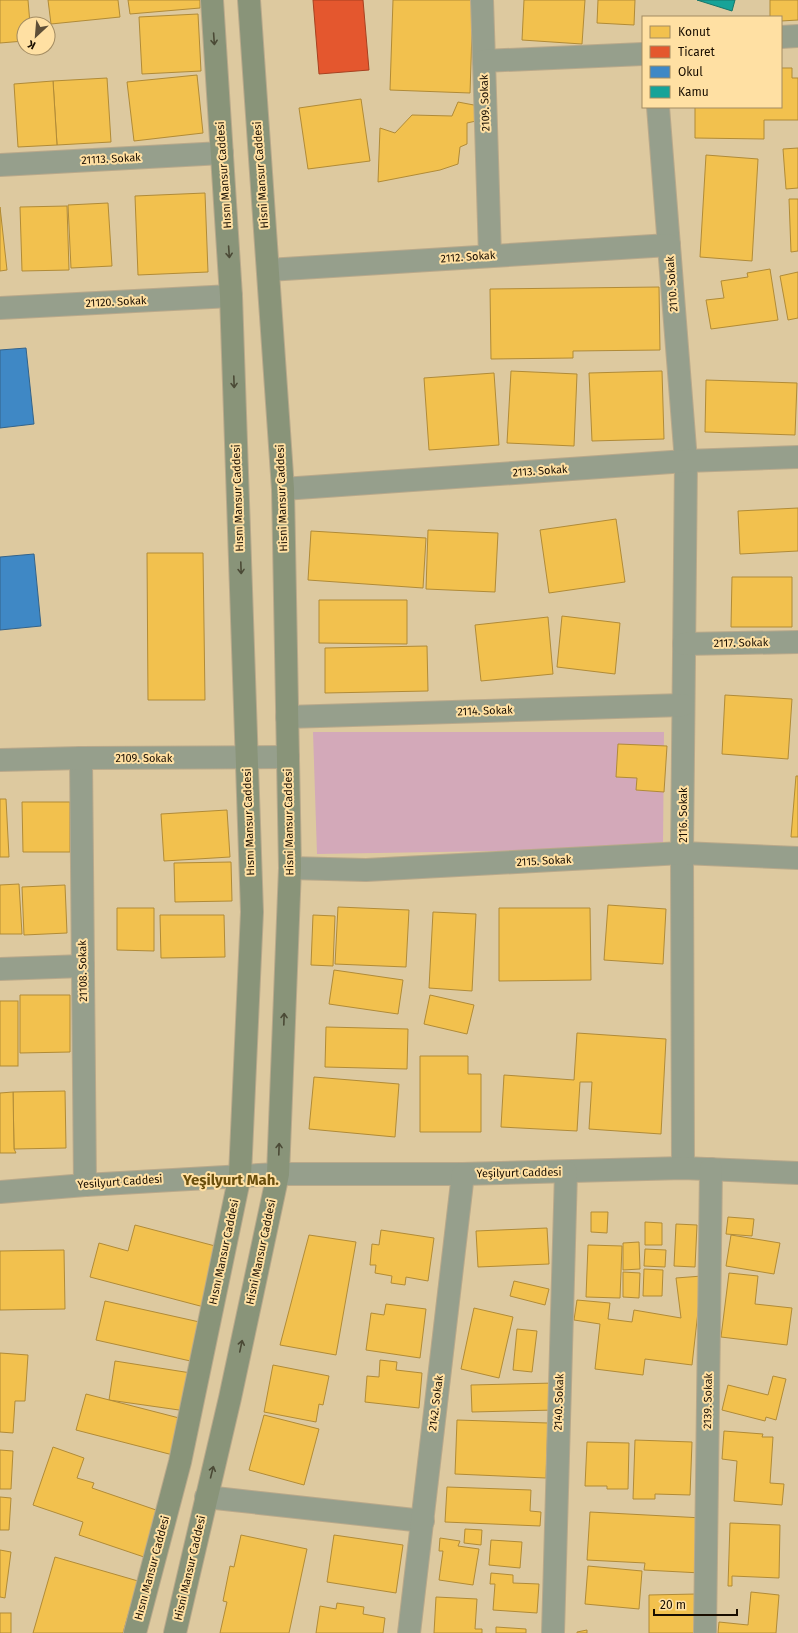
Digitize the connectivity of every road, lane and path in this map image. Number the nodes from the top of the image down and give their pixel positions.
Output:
1 (212, 0) edge
2 (249, 0) edge
3 (482, 0) edge
4 (798, 36) edge
5 (782, 37) edge
6 (642, 54) edge
7 (484, 61) junction
8 (658, 108) edge
9 (222, 153) junction
10 (0, 165) edge
11 (669, 245) junction
12 (490, 256) junction
13 (268, 270) junction
14 (231, 296) junction
15 (0, 308) edge
16 (798, 457) edge
17 (686, 461) junction
18 (283, 489) junction
19 (798, 642) edge
20 (684, 644) junction
21 (684, 705) junction
22 (287, 717) junction
23 (288, 757) junction
24 (80, 758) junction
25 (248, 758) junction
26 (0, 760) edge
27 (682, 854) junction
28 (798, 858) edge
29 (290, 868) junction
30 (83, 966) junction
31 (0, 969) edge
32 (683, 1168) junction
33 (711, 1169) junction
34 (566, 1172) junction
35 (798, 1173) edge
36 (278, 1174) junction
37 (464, 1174) junction
38 (240, 1175) junction
39 (85, 1184) junction
40 (0, 1192) edge
41 (206, 1497) junction
42 (423, 1521) junction
43 (135, 1633) edge
44 (175, 1633) edge
45 (409, 1633) edge
46 (552, 1633) edge
47 (705, 1633) edge

1 -> 9 main road, Hısnı Mansur Caddesi
2 - 13 main road, Hisni Mansur Caddesi
3 - 7 street
4 - 5 street
6 - 7 street, 2109. Sokak
7 - 12 street, 2109. Sokak
8 - 11 street, 2110. Sokak
9 - 10 street, 21113. Sokak
9 -> 14 main road, Hısnı Mansur Caddesi
11 - 12 street, 2112. Sokak
11 - 17 street, 2110. Sokak
12 - 13 street, 2112. Sokak
13 - 18 main road, Hisni Mansur Caddesi
14 - 15 street, 21120. Sokak
14 -> 25 main road, Hısnı Mansur Caddesi
16 - 17 street, 2113. Sokak
17 - 18 street, 2113. Sokak
17 - 20 street, 2116. Sokak
18 - 22 main road, Hisni Mansur Caddesi
19 - 20 street, 2117. Sokak
20 - 21 street, 2116. Sokak
21 - 22 street, 2114. Sokak
21 - 27 street, 2116. Sokak
22 - 23 main road, Hisni Mansur Caddesi
23 - 25 street, 2109. Sokak
23 - 29 main road, Hisni Mansur Caddesi
24 - 25 street, 2109. Sokak
24 - 26 street, 2109. Sokak
24 - 30 street, 21108. Sokak
25 - 38 main road, Hısnı Mansur Caddesi
27 - 28 street, 2115. Sokak
27 - 29 street, 2115. Sokak
27 - 32 street, 2116. Sokak
36 -> 29 main road, Hisni Mansur Caddesi
30 - 31 street
30 - 39 street, 21108. Sokak
32 - 33 street, Yeşilyurt Caddesi
32 - 34 street, Yeşilyurt Caddesi
33 - 35 street, Yeşilyurt Caddesi
33 - 47 street, 2139. Sokak
34 - 37 street, Yeşilyurt Caddesi
34 - 46 street, 2140. Sokak
36 - 37 street, Yeşilyurt Caddesi
36 - 38 street, Yeşilyurt Caddesi
41 -> 36 main road, Hisni Mansur Caddesi
37 - 42 street, 2142. Sokak
38 - 39 street, Yesilyurt Caddesi
38 - 43 main road, Hısnı Mansur Caddesi
39 - 40 street, Yesilyurt Caddesi
41 - 42 street
41 - 44 main road, Hisni Mansur Caddesi
42 - 45 street, 2142. Sokak

